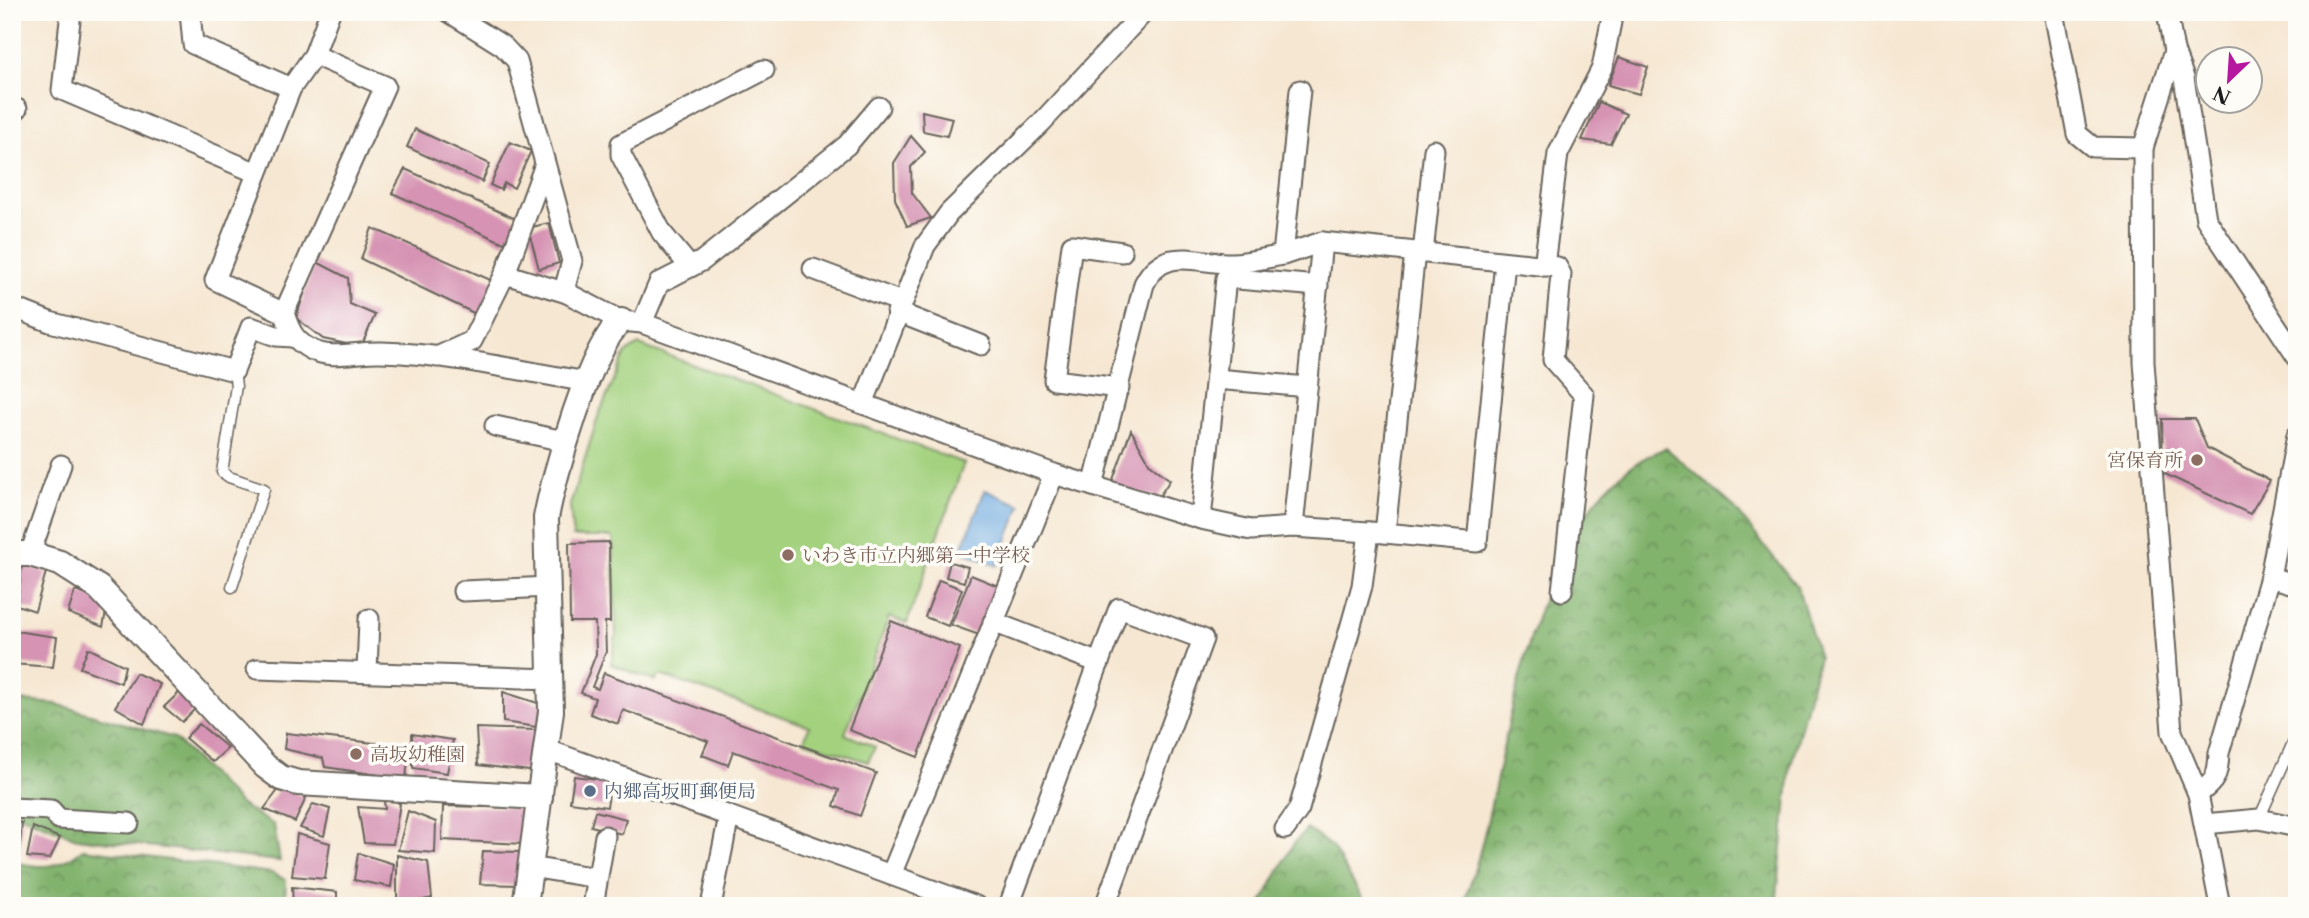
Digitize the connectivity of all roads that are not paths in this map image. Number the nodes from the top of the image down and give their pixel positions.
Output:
1 (71, 12) edge
2 (190, 12) edge
3 (330, 12) edge
4 (449, 12) edge
5 (1144, 12) edge
6 (2054, 12) edge
7 (2167, 12) edge
8 (1611, 22) dead end
9 (2174, 51) junction
10 (314, 55) junction
11 (764, 70) dead end
12 (291, 88) junction
13 (1300, 90) dead end
14 (879, 107) dead end
15 (2143, 148) junction
16 (1434, 150) dead end
17 (544, 167) junction
18 (257, 173) junction
19 (1322, 242) junction
20 (1122, 252) dead end
21 (1419, 252) junction
22 (1283, 256) junction
23 (1505, 262) junction
24 (1544, 266) junction
25 (690, 267) junction
26 (813, 269) dead end
27 (505, 274) junction
28 (1318, 285) junction
29 (567, 293) junction
30 (899, 307) junction
31 (13, 309) edge
32 (285, 313) junction
33 (631, 322) junction
34 (292, 337) junction
35 (981, 345) dead end
36 (437, 357) junction
37 (2297, 357) edge
38 (234, 371) junction
39 (1216, 379) junction
40 (588, 382) junction
41 (1307, 387) junction
42 (1118, 388) junction
43 (863, 404) junction
44 (495, 426) dead end
45 (2297, 435) edge
46 (568, 442) junction
47 (61, 465) dead end
48 (1054, 474) junction
49 (1093, 486) junction
50 (1201, 519) junction
51 (1293, 527) junction
52 (1377, 532) junction
53 (21, 554) edge
54 (2270, 577) junction
55 (2297, 585) edge
56 (232, 587) dead end
57 (549, 587) junction
58 (463, 591) dead end
59 (1562, 591) dead end
60 (369, 619) dead end
61 (993, 622) junction
62 (1099, 663) junction
63 (257, 669) dead end
64 (368, 672) junction
65 (552, 679) junction
66 (2297, 734) edge
67 (548, 750) junction
68 (2198, 794) junction
69 (540, 797) junction
70 (12, 808) edge
71 (729, 816) junction
72 (2259, 819) junction
73 (129, 823) dead end
74 (2204, 824) junction
75 (2297, 827) edge
76 (1285, 829) dead end
77 (605, 836) dead end
78 (530, 867) junction
79 (891, 875) junction
80 (597, 878) junction
81 (525, 906) edge
82 (593, 906) edge
83 (711, 906) edge
84 (976, 906) edge
85 (1009, 906) edge
86 (1105, 906) edge
87 (2220, 906) edge

1 - 18 street
2 - 12 street
3 - 10 street
4 - 17 street
5 - 30 street
6 - 15 street
7 - 9 street
8 - 24 street
9 - 15 street
9 - 37 street
10 - 12 street
10 - 32 street
11 - 25 street
12 - 18 street
13 - 22 street
14 - 25 street
15 - 68 street
16 - 21 street
17 - 27 street
17 - 29 street
18 - 32 street
19 - 21 street
19 - 22 street
19 - 28 street
20 - 42 street
21 - 23 street
21 - 52 street
22 - 42 street
23 - 24 street
23 - 52 street
24 - 59 street
25 - 33 street
26 - 30 street
27 - 29 street
27 - 36 street
28 - 39 street
28 - 41 street
29 - 33 street
30 - 35 street
30 - 43 street
31 - 38 street
32 - 34 street
33 - 40 street
33 - 43 street
34 - 36 street
34 - 38 street
36 - 40 street
38 - 56 lane
39 - 41 street
39 - 50 street
40 - 46 street
41 - 51 street
42 - 49 street
43 - 48 street
44 - 46 street
45 - 54 street
46 - 57 street
47 - 53 street
48 - 49 street
48 - 61 street
49 - 50 street
50 - 51 street
51 - 52 street
52 - 76 street
53 - 69 street
54 - 55 street
54 - 68 street
57 - 58 street
57 - 65 street
60 - 64 street
61 - 62 street
61 - 79 street
62 - 85 street
62 - 86 street
63 - 64 street
64 - 65 street
65 - 67 street
66 - 72 lane
67 - 69 street
67 - 71 street
68 - 74 street
69 - 78 street
70 - 73 street
71 - 79 street
71 - 83 street
72 - 74 street
72 - 75 street
74 - 87 street
77 - 80 street
78 - 80 street
78 - 81 street
79 - 84 street
80 - 82 street

